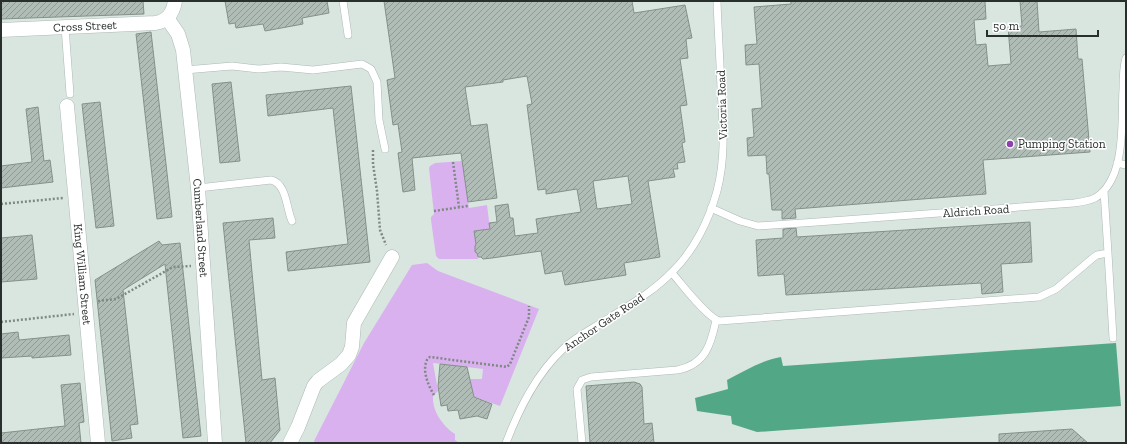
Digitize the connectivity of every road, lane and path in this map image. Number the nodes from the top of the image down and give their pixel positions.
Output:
1 (175, 1) edge
2 (343, 1) edge
3 (716, 1) edge
4 (167, 18) junction
5 (65, 27) junction
6 (1, 30) edge
7 (348, 35) dead end
8 (1126, 58) edge
9 (185, 70) junction
10 (69, 100) joint
11 (385, 149) joint
12 (453, 162) dead end
13 (1117, 163) junction
14 (1126, 165) edge
15 (198, 188) junction
16 (1104, 191) junction
17 (75, 196) junction
18 (1, 204) edge
19 (468, 206) dead end
20 (460, 207) junction
21 (711, 208) junction
22 (434, 211) dead end
23 (292, 221) dead end
24 (1108, 253) junction
25 (392, 257) joint
26 (203, 265) junction
27 (672, 273) junction
28 (529, 306) dead end
29 (86, 308) junction
30 (716, 320) junction
31 (1, 322) edge
32 (1113, 338) dead end
33 (434, 395) dead end
34 (98, 443) edge
35 (215, 443) edge
36 (290, 443) edge
37 (506, 443) edge
38 (582, 443) edge

1 - 4 street
2 - 7 lane
3 - 21 lane, Victoria Road
4 - 5 street, Cross Street
4 - 9 street, Cumberland Street
5 - 6 street, Cross Street
5 - 10 lane
8 - 13 lane
9 - 11 lane
9 - 15 street, Cumberland Street
10 - 17 street, King William Street
11 - 25 path
12 - 20 path
13 - 14 lane
13 - 16 lane
15 - 23 lane
15 - 26 street, Cumberland Street
16 - 21 lane, Aldrich Road
16 - 24 lane
17 - 18 path
17 - 29 street, King William Street
19 - 20 path
20 - 22 path
21 - 27 lane, Anchor Gate Road
24 - 30 lane
24 - 32 lane
25 - 36 street
26 - 29 path
26 - 35 street, Cumberland Street
27 - 30 lane
27 - 37 lane, Anchor Gate Road
28 - 33 path
29 - 31 path
29 - 34 street, King William Street
30 - 38 lane

